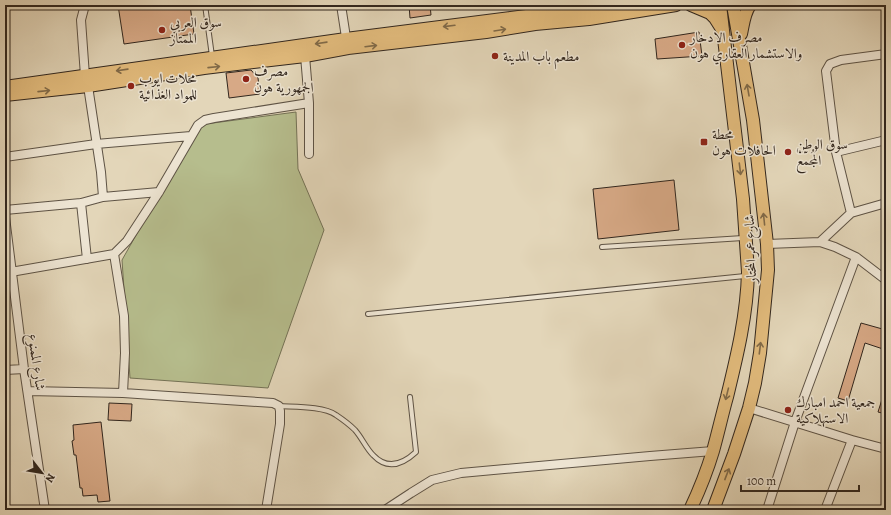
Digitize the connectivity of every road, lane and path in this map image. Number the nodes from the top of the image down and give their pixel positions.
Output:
1 (85, 5) edge
2 (205, 5) edge
3 (341, 5) edge
4 (613, 5) edge
5 (676, 5) edge
6 (691, 5) edge
7 (720, 5) edge
8 (733, 5) edge
9 (750, 5) edge
10 (532, 15) edge
11 (723, 31) junction
12 (739, 41) junction
13 (347, 44) junction
14 (886, 54) edge
15 (305, 56) junction
16 (212, 58) junction
17 (230, 61) junction
18 (86, 81) junction
19 (5, 87) edge
20 (5, 95) edge
21 (309, 103) junction
22 (191, 136) junction
23 (886, 140) edge
24 (96, 144) junction
25 (836, 152) junction
26 (309, 154) dead end
27 (5, 157) edge
28 (160, 192) junction
29 (103, 197) junction
30 (81, 203) junction
31 (886, 203) edge
32 (5, 210) edge
33 (851, 213) junction
34 (5, 217) edge
35 (746, 238) junction
36 (820, 242) junction
37 (767, 244) junction
38 (602, 247) dead end
39 (114, 254) junction
40 (856, 257) junction
41 (87, 259) junction
42 (9, 272) edge
43 (748, 279) junction
44 (886, 280) edge
45 (768, 281) junction
46 (368, 314) dead end
47 (24, 369) junction
48 (5, 370) edge
49 (28, 391) junction
50 (123, 393) junction
51 (410, 397) dead end
52 (279, 406) junction
53 (749, 408) junction
54 (795, 422) junction
55 (852, 440) junction
56 (886, 449) edge
57 (713, 451) junction
58 (45, 510) edge
59 (266, 510) edge
60 (385, 510) edge
61 (690, 510) edge
62 (713, 510) edge
63 (767, 510) edge
64 (825, 510) edge

1 - 18 street
2 - 16 lane
3 - 13 street
4 - 10 main road
5 - 10 main road
6 - 11 main road
7 - 11 main road, شارع عمر المختار
8 - 12 main road, شارع عمر المختار
9 - 12 main road
10 - 13 main road
11 -> 35 main road, شارع عمر المختار
37 -> 12 main road, شارع عمر المختار
13 - 15 main road
13 -> 17 main road
14 - 25 street
15 - 17 main road
15 - 21 street
16 - 17 main road
16 -> 18 main road
18 -> 17 main road
18 - 19 main road
20 -> 18 main road
18 - 24 street
21 - 22 street
21 - 26 street
22 - 24 street
22 - 28 street
23 - 25 street
24 - 27 street
24 - 29 street
25 - 33 street
28 - 29 street
28 - 39 street
29 - 30 street
30 - 32 street
30 - 41 street
31 - 33 street
33 - 36 street
34 - 42 street, شارع الممنوع
35 - 38 lane
35 - 43 main road, شارع عمر المختار
36 - 37 street
36 - 40 street
37 - 45 main road, شارع عمر المختار
39 - 41 street
39 - 50 street
40 - 44 street
40 - 54 street
41 - 42 street
42 - 47 street, شارع الممنوع
43 - 45 main road
43 - 46 lane
43 -> 57 main road, شارع عمر المختار
53 -> 45 main road, شارع عمر المختار
47 - 48 street
47 - 49 street, شارع الممنوع
49 - 50 street
49 - 58 street, شارع الممنوع
50 - 52 street
51 - 52 lane
52 - 59 street
53 - 54 street
62 -> 53 main road, شارع عمر المختار
54 - 55 street
54 - 63 street
55 - 56 street
55 - 64 street
57 - 60 street
57 - 61 main road, شارع عمر المختار

